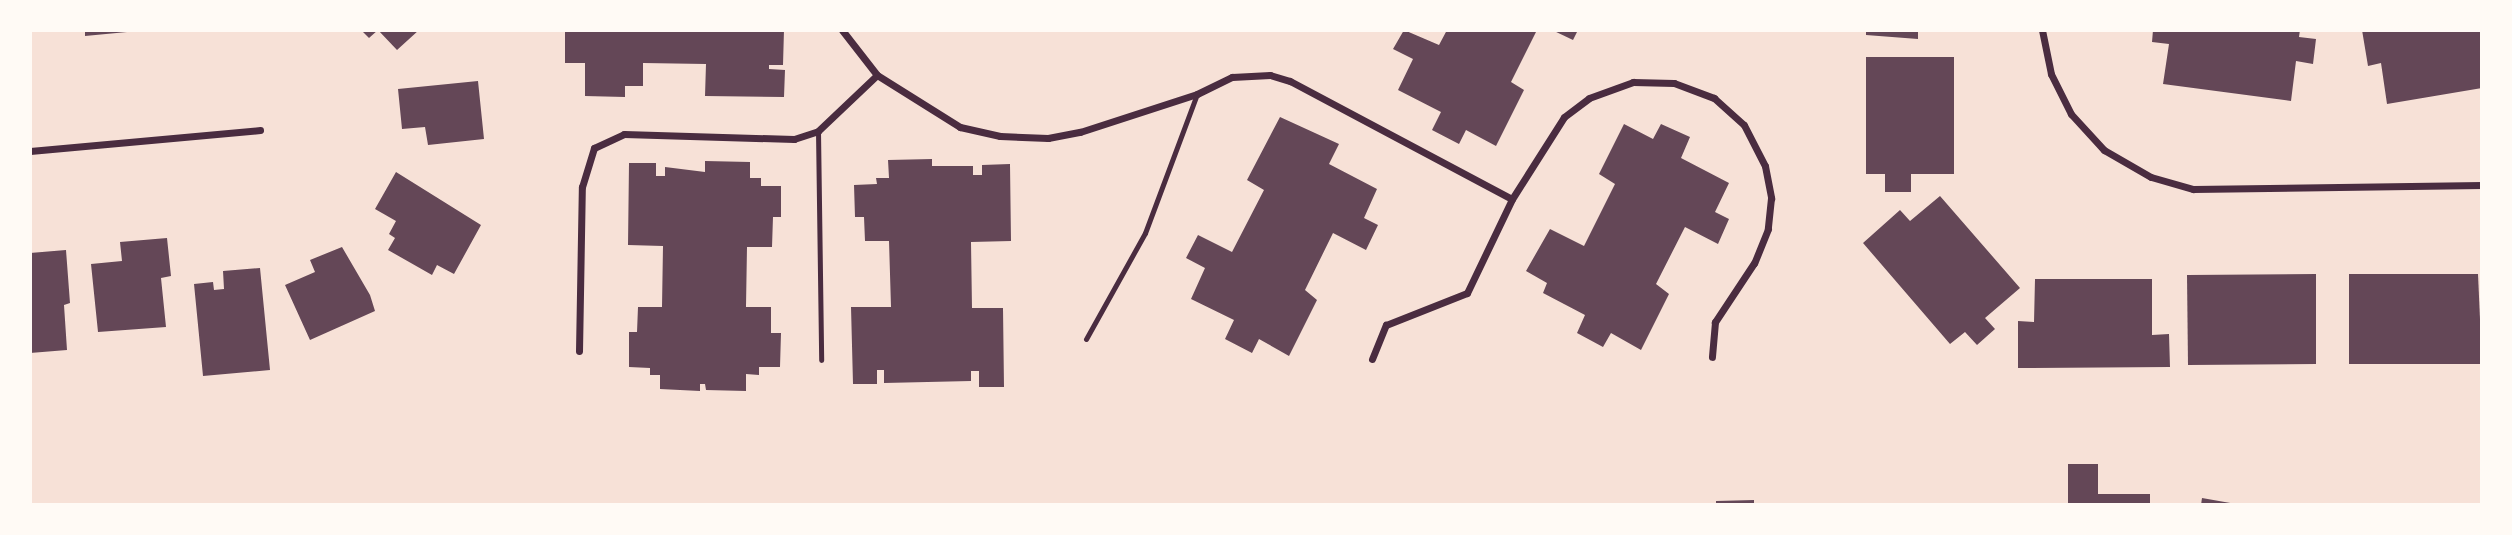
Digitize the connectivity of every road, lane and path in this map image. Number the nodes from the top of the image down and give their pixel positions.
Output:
1 (842, 30) edge
2 (2042, 30) edge
3 (877, 75) junction
4 (1198, 94) junction
5 (260, 130) dead end
6 (817, 131) junction
7 (30, 151) edge
8 (2482, 185) edge
9 (1513, 199) junction
10 (1086, 339) dead end
11 (579, 351) dead end
12 (1712, 357) dead end
13 (1372, 359) dead end
14 (821, 360) dead end

1 - 3 street
2 - 8 street
3 - 4 street
3 - 6 street
4 - 9 street
4 - 10 lane
5 - 7 street
6 - 11 street
6 - 14 lane
9 - 12 street
9 - 13 street

